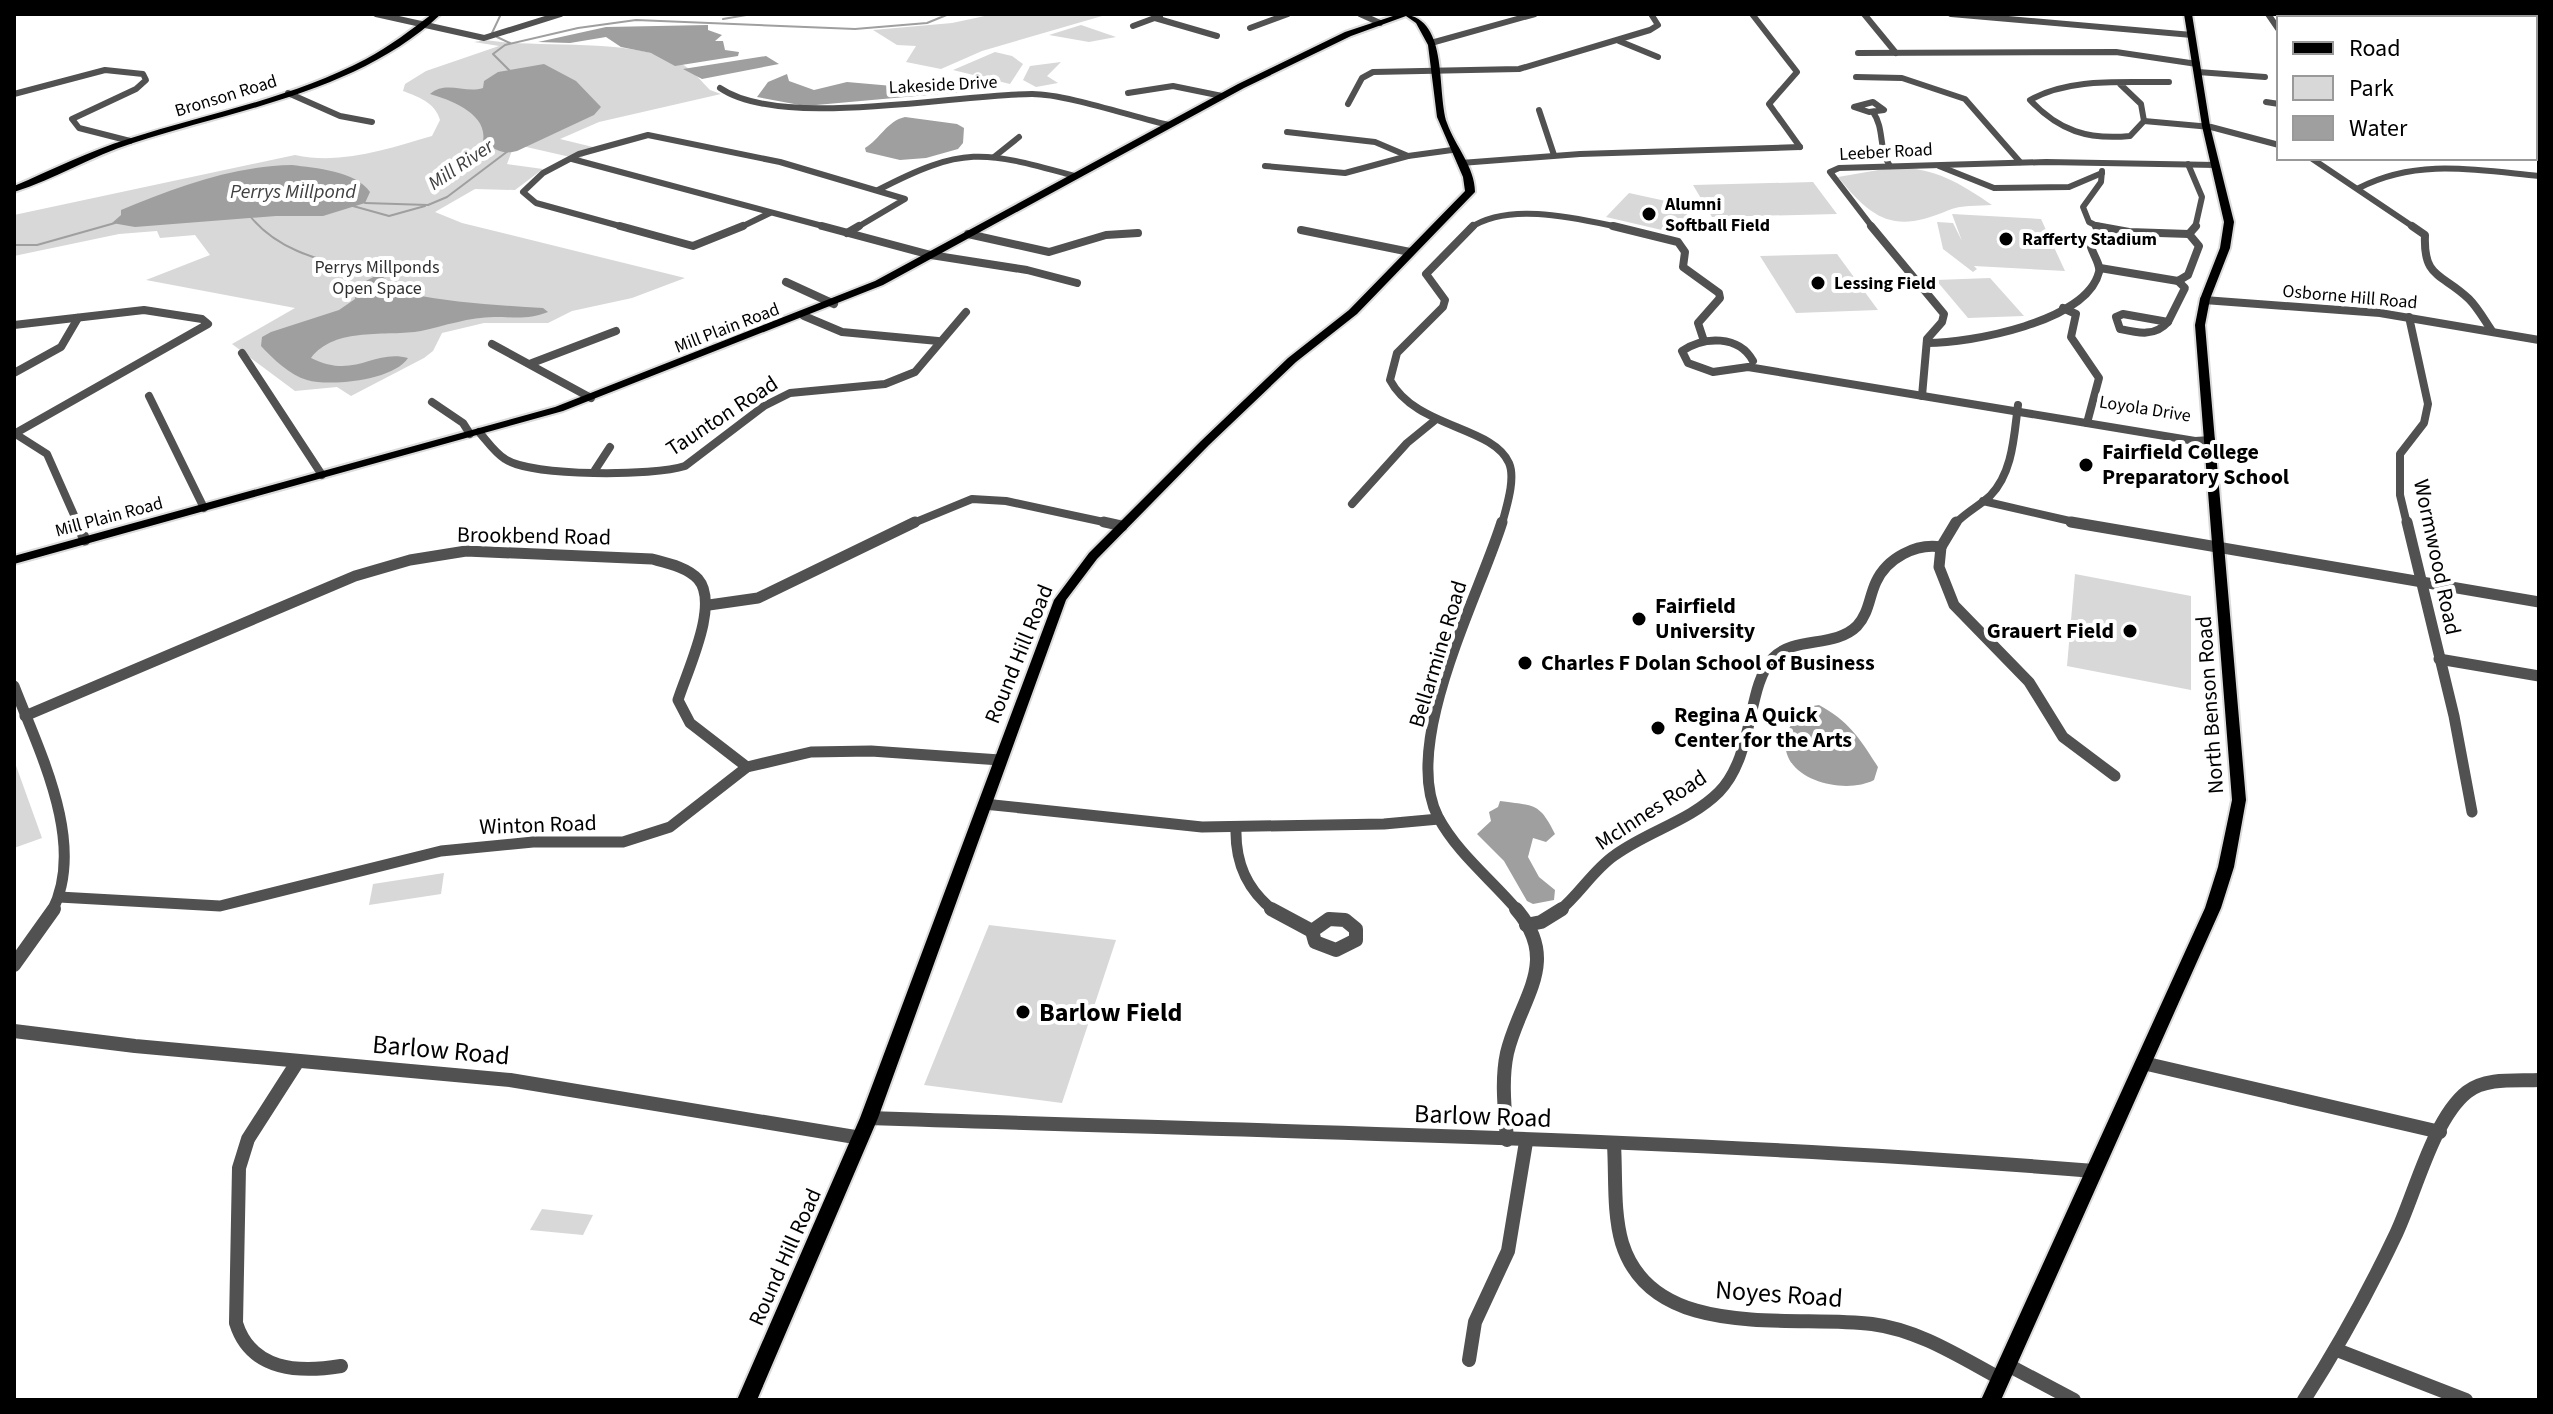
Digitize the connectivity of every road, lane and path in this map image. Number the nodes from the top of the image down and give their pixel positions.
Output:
1 (376, 14) edge
2 (437, 14) edge
3 (561, 14) edge
4 (1164, 14) edge
5 (1288, 14) edge
6 (1360, 14) edge
7 (1407, 14) edge
8 (1535, 14) edge
9 (1651, 14) edge
10 (1752, 14) edge
11 (1864, 14) edge
12 (1951, 14) edge
13 (2188, 14) edge
14 (2374, 14) edge
15 (2390, 16) edge
16 (1155, 18) junction
17 (1380, 23) junction
18 (427, 24) junction
19 (1133, 26) dead end
20 (1250, 28) dead end
21 (2192, 35) junction
22 (1217, 36) dead end
23 (1618, 41) junction
24 (1431, 43) junction
25 (1858, 53) dead end
26 (1896, 53) junction
27 (1658, 57) dead end
28 (2197, 68) junction
29 (1435, 69) junction
30 (1856, 77) dead end
31 (2265, 77) dead end
32 (2169, 82) dead end
33 (2120, 84) junction
34 (720, 88) dead end
35 (288, 93) junction
36 (1128, 93) dead end
37 (14, 94) edge
38 (1222, 96) junction
39 (2266, 102) dead end
40 (1348, 104) dead end
41 (2277, 104) edge
42 (1539, 110) dead end
43 (1873, 112) dead end
44 (2144, 121) junction
45 (372, 122) dead end
46 (1169, 125) junction
47 (2206, 126) junction
48 (1287, 132) dead end
49 (1019, 137) dead end
50 (130, 141) junction
51 (2277, 144) edge
52 (1452, 150) junction
53 (1554, 155) junction
54 (1408, 156) junction
55 (994, 157) junction
56 (572, 159) junction
57 (2314, 160) edge
58 (2447, 160) edge
59 (2020, 162) junction
60 (2104, 162) junction
61 (1461, 163) junction
62 (2188, 164) junction
63 (1936, 165) junction
64 (2216, 165) junction
65 (1265, 166) dead end
66 (1890, 166) junction
67 (2456, 169) junction
68 (2102, 173) junction
69 (1075, 176) junction
70 (2539, 176) edge
71 (41, 179) junction
72 (2359, 188) junction
73 (14, 189) edge
74 (878, 190) junction
75 (14, 196) edge
76 (770, 213) junction
77 (2099, 227) junction
78 (1301, 230) dead end
79 (847, 233) junction
80 (1138, 233) dead end
81 (968, 234) junction
82 (2189, 234) junction
83 (1410, 252) junction
84 (931, 255) junction
85 (2100, 268) junction
86 (2178, 281) junction
87 (786, 282) dead end
88 (1077, 283) dead end
89 (2204, 300) junction
90 (834, 304) junction
91 (2063, 308) junction
92 (966, 312) dead end
93 (804, 316) junction
94 (2409, 317) junction
95 (78, 318) junction
96 (2170, 322) junction
97 (14, 325) edge
98 (616, 331) dead end
99 (2492, 331) junction
100 (2539, 340) edge
101 (938, 341) junction
102 (1704, 341) junction
103 (1927, 343) junction
104 (492, 344) dead end
105 (242, 353) dead end
106 (532, 363) junction
107 (1751, 364) junction
108 (14, 373) edge
109 (1922, 392) junction
110 (149, 396) dead end
111 (591, 398) junction
112 (432, 402) dead end
113 (2018, 408) junction
114 (2088, 420) junction
115 (1434, 421) junction
116 (475, 433) junction
117 (14, 434) edge
118 (2211, 440) junction
119 (610, 447) dead end
120 (595, 470) junction
121 (322, 475) junction
122 (1983, 501) junction
123 (1352, 504) dead end
124 (204, 508) junction
125 (1122, 526) junction
126 (85, 540) junction
127 (1941, 547) junction
128 (2220, 549) junction
129 (14, 560) edge
130 (2423, 583) junction
131 (2539, 602) edge
132 (709, 605) junction
133 (2439, 659) junction
134 (2539, 676) edge
135 (14, 686) edge
136 (25, 716) junction
137 (1000, 760) junction
138 (747, 767) junction
139 (2115, 776) dead end
140 (984, 804) junction
141 (2472, 812) dead end
142 (1439, 819) junction
143 (1236, 828) junction
144 (59, 897) junction
145 (1526, 925) junction
146 (1312, 931) dead end
147 (14, 965) edge
148 (14, 1031) edge
149 (298, 1061) junction
150 (2143, 1063) junction
151 (2539, 1080) edge
152 (869, 1118) junction
153 (2440, 1132) junction
154 (861, 1138) junction
155 (1507, 1140) junction
156 (1526, 1142) junction
157 (1614, 1145) junction
158 (2094, 1171) junction
159 (2337, 1350) junction
160 (1469, 1360) dead end
161 (341, 1366) dead end
162 (2003, 1371) junction
163 (747, 1400) edge
164 (1991, 1400) edge
165 (2074, 1400) edge
166 (2304, 1400) edge
167 (2466, 1400) edge

1 - 18 street
2 - 18 main road, Bronson Road
3 - 18 street
4 - 16 street
5 - 20 street
6 - 17 street
7 - 17 main road, Mill Plain Road
7 - 24 main road
8 - 24 street
9 - 23 street
10 - 53 street
11 - 26 street
12 - 21 street
13 - 21 main road, North Benson Road
14 - 15 street
16 - 19 street
16 - 22 street
17 - 38 main road, Mill Plain Road
18 - 35 main road, Bronson Road
21 - 28 main road, North Benson Road
23 - 27 street
23 - 29 street
24 - 29 main road, Round Hill Road
25 - 26 street
26 - 28 street
28 - 31 street
28 - 47 main road, North Benson Road
29 - 40 street
29 - 52 main road, Round Hill Road
30 - 59 street
32 - 33 street
33 - 44 street
33 - 44 street
34 - 46 street, Lakeside Drive
35 - 45 street
35 - 50 main road, Bronson Road
36 - 38 street
37 - 50 street
38 - 46 main road, Mill Plain Road
39 - 41 street
42 - 53 street
43 - 66 street
44 - 47 street
46 - 69 main road, Mill Plain Road
47 - 51 street
47 - 64 main road, North Benson Road
48 - 54 street
49 - 55 street
50 - 71 main road, Bronson Road
52 - 54 street
52 - 61 main road, Round Hill Road
53 - 61 street
54 - 65 street
55 - 69 street
55 - 74 street
56 - 74 street
56 - 76 street
56 - 76 street
57 - 72 street
58 - 67 street
59 - 60 street, Leeber Road
59 - 63 street, Leeber Road
60 - 62 street, Leeber Road
60 - 68 street
61 - 83 main road, Round Hill Road
62 - 64 street, Leeber Road
62 - 82 street
63 - 66 street, Leeber Road
63 - 68 street
64 - 89 main road, North Benson Road
66 - 103 street, Leeber Road
67 - 70 street
67 - 72 street
68 - 77 street
69 - 81 main road, Mill Plain Road
71 - 73 main road, Bronson Road
71 - 75 main road
72 - 99 street
74 - 79 street
76 - 79 street
77 - 82 street
77 - 85 street
78 - 83 street
79 - 84 street
80 - 81 street
81 - 84 main road, Mill Plain Road
82 - 86 street
83 - 125 main road, Round Hill Road
84 - 88 street
84 - 90 main road, Mill Plain Road
85 - 86 street
85 - 91 street
86 - 96 street
87 - 90 street
89 - 94 street, Osborne Hill Road
89 - 118 main road, North Benson Road
90 - 93 main road, Mill Plain Road
91 - 103 street
91 - 114 street
92 - 101 street, Taunton Road
93 - 101 street
93 - 111 main road, Mill Plain Road
94 - 99 street, Osborne Hill Road
94 - 130 street, Wormwood Road
95 - 97 street
95 - 108 street
95 - 117 street
96 - 96 street
98 - 106 street
99 - 100 street, Osborne Hill Road
101 - 120 street, Taunton Road
102 - 107 street, Loyola Drive
102 - 107 street, Loyola Drive
102 - 115 street, Bellarmine Road
103 - 109 street, Leeber Road
104 - 106 street
105 - 121 street
106 - 111 street
107 - 109 street, Loyola Drive
109 - 113 street, Loyola Drive
110 - 124 street
111 - 116 main road, Mill Plain Road
112 - 116 street, Taunton Road
113 - 114 street, Loyola Drive
113 - 122 street
114 - 118 street, Loyola Drive
115 - 123 street
115 - 142 street, Bellarmine Road
116 - 120 street, Taunton Road
116 - 121 main road, Mill Plain Road
117 - 126 street
118 - 128 main road, North Benson Road
119 - 120 street
121 - 124 main road, Mill Plain Road
122 - 127 street
122 - 128 street
124 - 126 main road, Mill Plain Road
125 - 132 street
125 - 137 main road, Round Hill Road
126 - 129 main road, Mill Plain Road
127 - 139 street
127 - 145 street, McInnes Road
128 - 130 street
128 - 150 main road, North Benson Road
130 - 131 street
130 - 133 street, Wormwood Road
132 - 136 street, Brookbend Road
132 - 138 street
133 - 134 street
133 - 141 street, Wormwood Road
135 - 136 street
136 - 144 street
137 - 138 street, Winton Road
137 - 140 main road, Round Hill Road
138 - 144 street, Winton Road
140 - 143 street
140 - 152 main road, Round Hill Road
142 - 143 street
142 - 145 street, Bellarmine Road
143 - 146 street
144 - 147 street
145 - 155 street, Bellarmine Road
148 - 149 street, Barlow Road
149 - 154 street, Barlow Road
149 - 161 street
150 - 153 street
150 - 158 main road, North Benson Road
151 - 153 street
152 - 154 main road, Round Hill Road
152 - 155 street, Barlow Road
153 - 159 street
154 - 163 main road, Round Hill Road
155 - 156 street, Barlow Road
156 - 157 street, Barlow Road
156 - 160 street
157 - 158 street, Barlow Road
157 - 162 street, Noyes Road
158 - 162 main road, North Benson Road
159 - 166 street
159 - 167 street
162 - 164 main road, North Benson Road
162 - 165 street, Noyes Road

